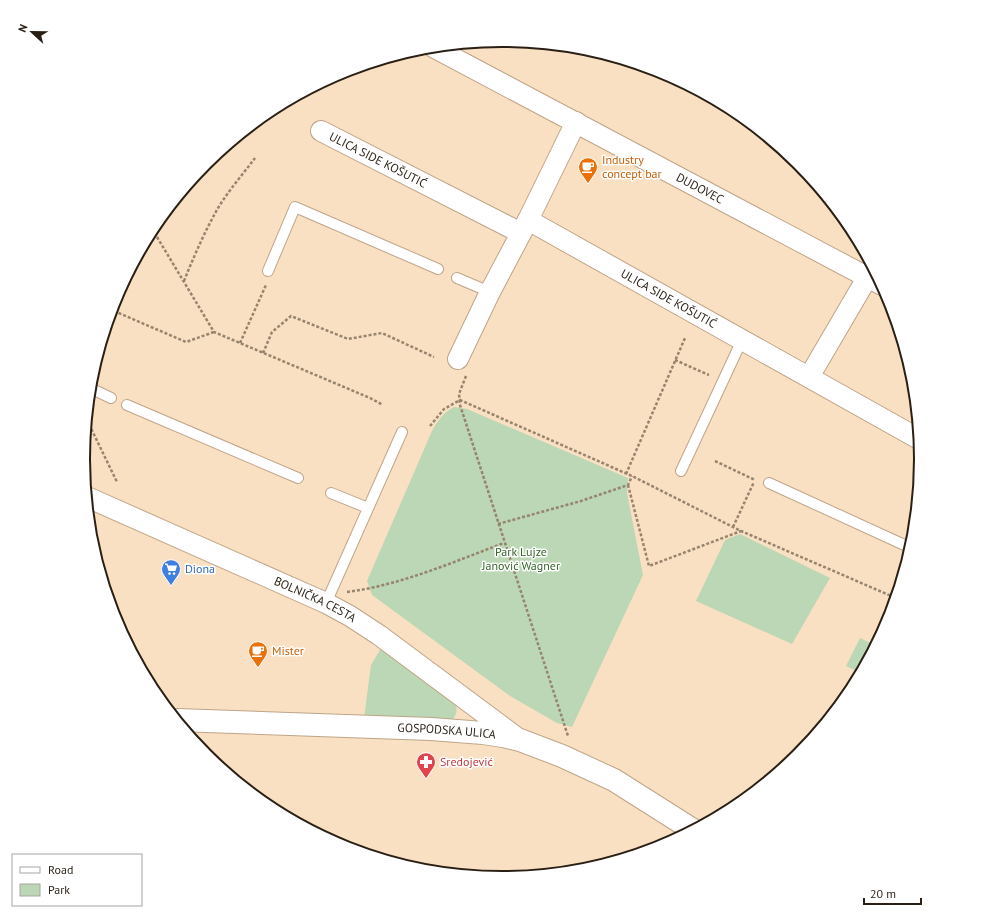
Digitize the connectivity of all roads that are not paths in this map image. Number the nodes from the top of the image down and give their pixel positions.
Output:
1 (442, 52) edge
2 (576, 122) junction
3 (321, 131) dead end
4 (525, 226) junction
5 (438, 269) dead end
6 (268, 271) road end
7 (458, 278) dead end
8 (874, 281) edge
9 (490, 292) junction
10 (742, 340) junction
11 (463, 366) road end
12 (809, 377) junction
13 (96, 391) edge
14 (111, 398) dead end
15 (127, 405) dead end
16 (402, 432) dead end
17 (913, 436) edge
18 (681, 472) dead end
19 (298, 478) dead end
20 (770, 483) dead end
21 (331, 493) dead end
22 (92, 499) edge
23 (368, 508) junction
24 (905, 545) edge
25 (334, 598) junction
26 (183, 720) edge
27 (520, 740) junction
28 (688, 827) edge

1 - 2 street, DUDOVEC
2 - 4 street
2 - 8 street, DUDOVEC
3 - 4 street, ULICA SIDE KOŠUTIĆ
4 - 9 street
4 - 10 street, ULICA SIDE KOŠUTIĆ
5 - 6 lane
7 - 9 lane
8 - 12 street
9 - 11 street
10 - 12 street, ULICA SIDE KOŠUTIĆ
10 - 18 lane
12 - 17 street, ULICA SIDE KOŠUTIĆ
13 - 14 lane
15 - 19 lane
16 - 23 lane
20 - 24 lane
21 - 23 lane
22 - 25 street, BOLNIČKA CESTA
23 - 25 lane
25 - 27 street, BOLNIČKA CESTA
26 - 27 street, GOSPODSKA ULICA
27 - 28 street, GOSPODSKA ULICA

